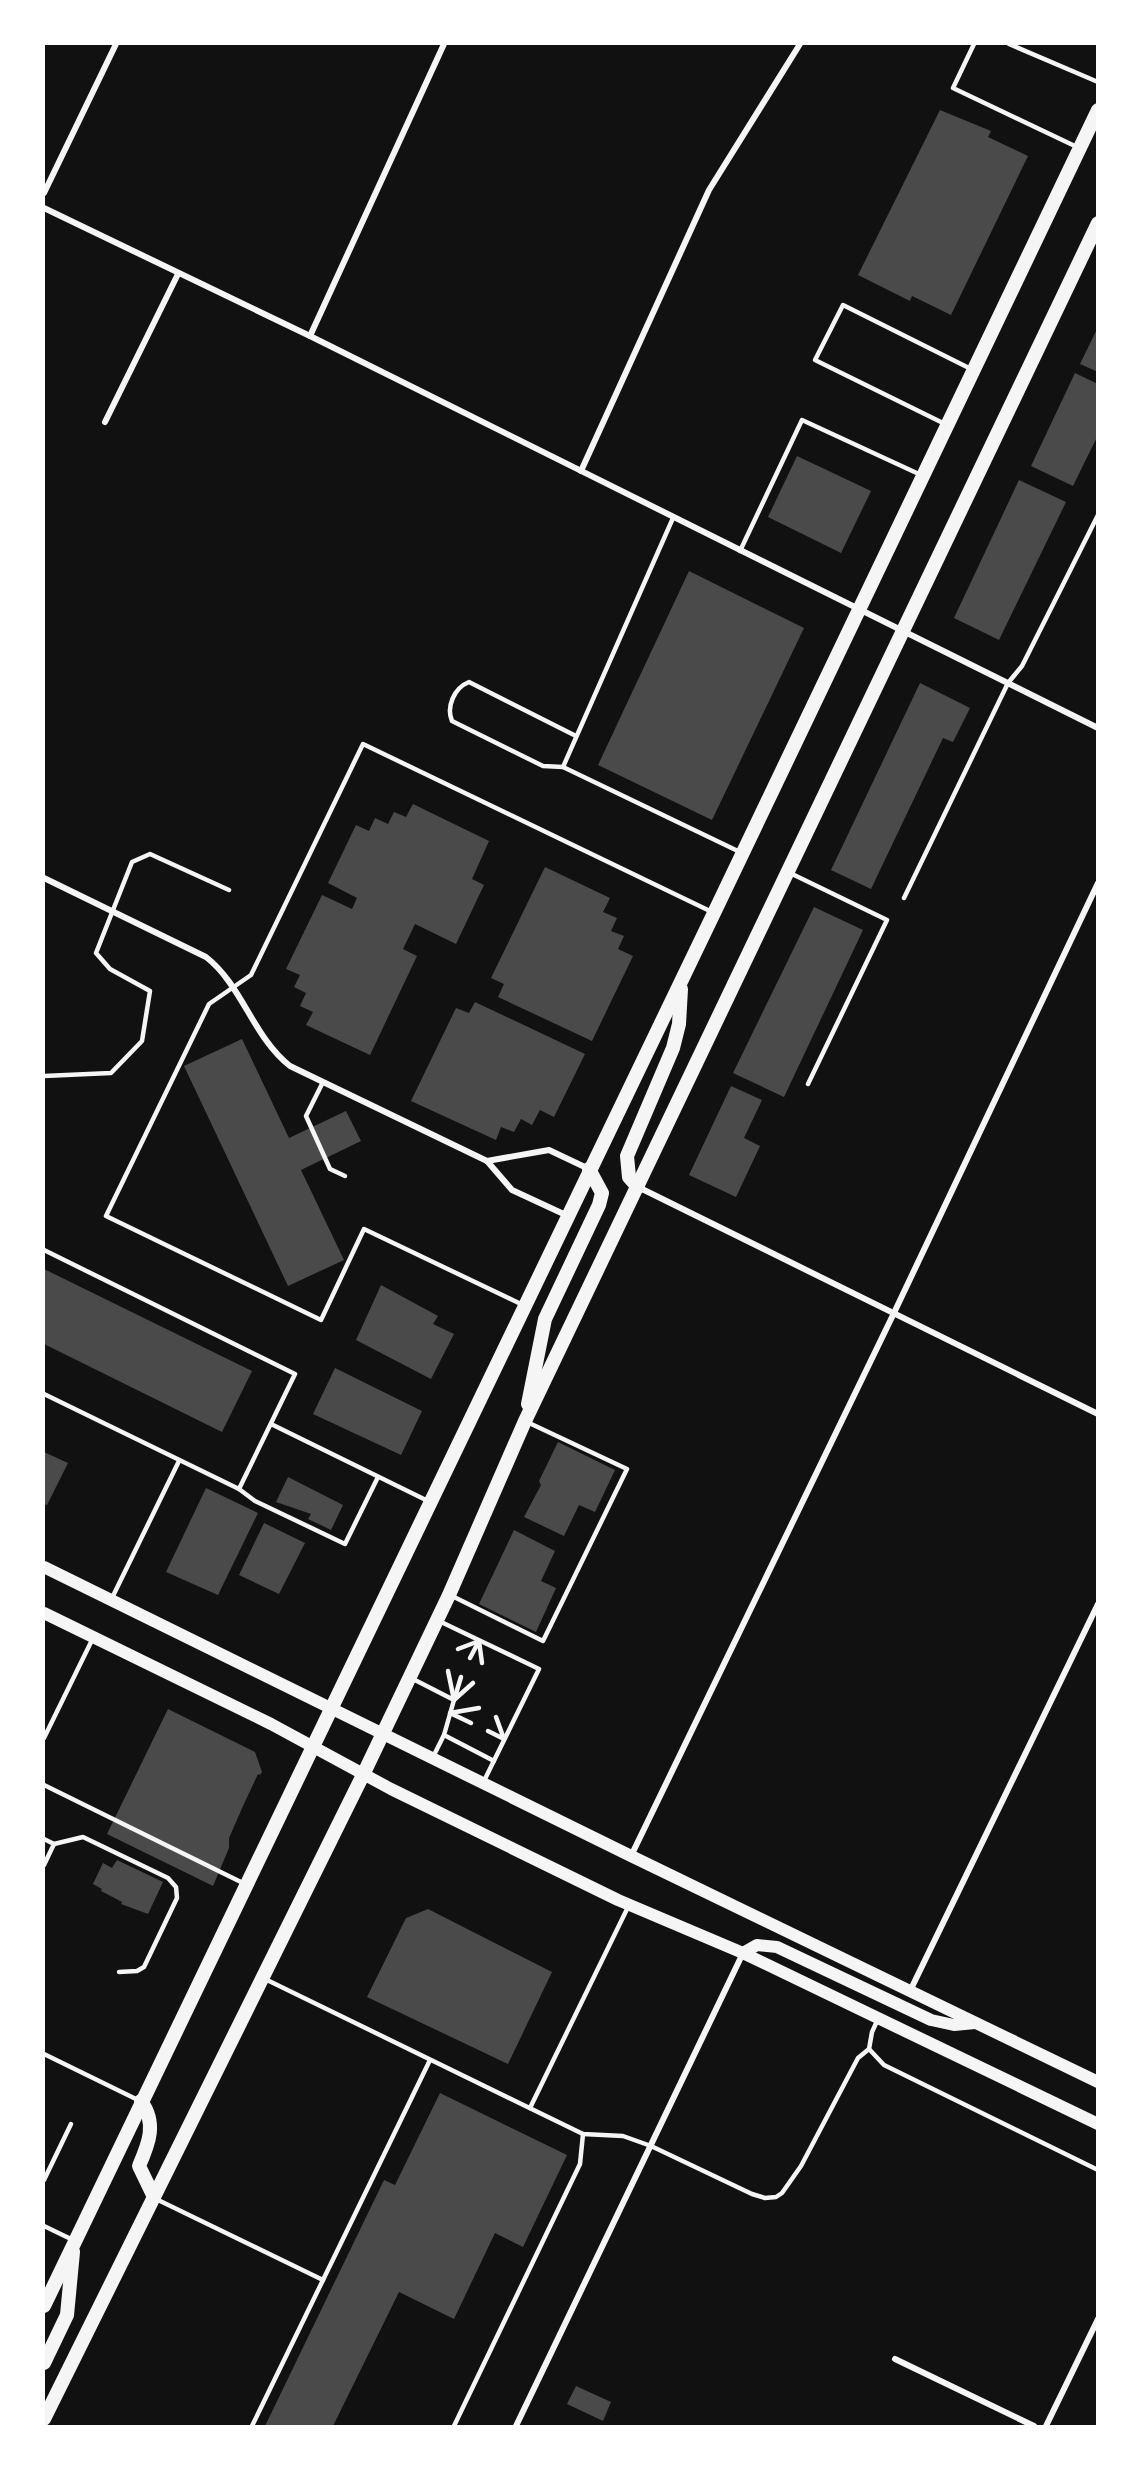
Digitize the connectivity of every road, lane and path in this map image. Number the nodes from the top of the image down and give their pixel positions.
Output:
1 (116, 44) edge
2 (444, 44) edge
3 (800, 44) edge
4 (974, 44) edge
5 (1009, 44) edge
6 (1098, 82) edge
7 (1096, 117) edge
8 (1079, 148) junction
9 (44, 193) edge
10 (44, 208) edge
11 (1098, 223) edge
12 (178, 274) junction
13 (310, 336) junction
14 (974, 370) junction
15 (105, 422) dead end
16 (947, 425) junction
17 (581, 471) junction
18 (923, 476) junction
19 (1098, 515) edge
20 (673, 518) junction
21 (740, 551) junction
22 (859, 611) junction
23 (902, 632) junction
24 (1008, 683) junction
25 (1098, 728) edge
26 (576, 736) junction
27 (563, 767) junction
28 (742, 854) junction
29 (788, 872) junction
30 (44, 878) edge
31 (1098, 883) edge
32 (229, 890) dead end
33 (904, 898) dead end
34 (111, 910) junction
35 (714, 913) junction
36 (681, 981) junction
37 (232, 989) junction
38 (44, 1076) edge
39 (323, 1082) junction
40 (808, 1084) dead end
41 (487, 1161) junction
42 (589, 1169) junction
43 (345, 1176) dead end
44 (638, 1187) junction
45 (568, 1216) junction
46 (44, 1250) edge
47 (525, 1305) junction
48 (893, 1315) junction
49 (44, 1394) edge
50 (1098, 1414) edge
51 (525, 1421) junction
52 (270, 1424) junction
53 (180, 1461) junction
54 (378, 1477) junction
55 (239, 1489) junction
56 (430, 1502) junction
57 (44, 1567) edge
58 (449, 1595) junction
59 (111, 1600) junction
60 (1098, 1604) edge
61 (44, 1613) edge
62 (436, 1620) junction
63 (94, 1637) junction
64 (479, 1641) junction
65 (458, 1649) dead end
66 (470, 1658) dead end
67 (482, 1664) dead end
68 (448, 1671) dead end
69 (409, 1677) junction
70 (461, 1677) dead end
71 (473, 1683) dead end
72 (454, 1700) junction
73 (331, 1708) junction
74 (479, 1708) dead end
75 (450, 1713) junction
76 (496, 1717) dead end
77 (471, 1723) dead end
78 (488, 1731) dead end
79 (382, 1734) junction
80 (444, 1735) junction
81 (44, 1738) edge
82 (504, 1739) junction
83 (312, 1747) junction
84 (432, 1758) junction
85 (494, 1761) junction
86 (363, 1775) junction
87 (483, 1783) junction
88 (44, 1785) edge
89 (44, 1839) edge
90 (54, 1844) junction
91 (631, 1856) junction
92 (44, 1865) edge
93 (245, 1884) junction
94 (629, 1905) junction
95 (743, 1953) junction
96 (119, 1972) dead end
97 (263, 1978) junction
98 (910, 1991) junction
99 (878, 2017) junction
100 (976, 2023) junction
101 (869, 2049) junction
102 (44, 2054) edge
103 (430, 2060) junction
104 (1098, 2082) edge
105 (141, 2101) junction
106 (530, 2108) junction
107 (71, 2124) dead end
108 (1098, 2124) edge
109 (583, 2134) junction
110 (651, 2146) junction
111 (1098, 2170) edge
112 (44, 2180) edge
113 (154, 2198) junction
114 (44, 2226) edge
115 (74, 2241) junction
116 (323, 2280) junction
117 (44, 2306) edge
118 (1098, 2319) edge
119 (895, 2359) dead end
120 (44, 2363) edge
121 (44, 2419) edge
122 (252, 2427) edge
123 (454, 2427) edge
124 (516, 2427) edge
125 (1034, 2427) edge
126 (1046, 2427) edge

1 - 9 street
2 - 13 street
3 - 17 street
4 - 8 lane
5 - 6 lane
7 - 8 main road
8 - 14 main road
10 - 12 street
11 - 23 main road
12 - 13 street
12 - 15 street
13 - 17 street
14 - 16 main road
14 - 16 lane
16 - 18 main road
17 - 20 street
18 - 21 lane
18 - 22 main road
19 - 24 lane
20 - 21 street
20 - 26 lane
21 - 22 street
22 - 23 street
22 - 28 main road
23 - 24 street
23 - 29 main road
24 - 25 street
24 - 33 lane
26 - 27 lane
26 - 27 lane
27 - 28 lane
28 - 35 main road
29 - 40 lane
29 - 44 main road
30 - 34 street
31 - 48 street
32 - 34 lane
34 - 37 street
34 - 38 lane
35 - 36 main road
35 - 37 lane
36 - 42 main road
36 - 44 main road
37 - 39 street
37 - 47 lane
39 - 41 street
39 - 43 lane
41 - 42 street
41 - 45 street
42 - 45 main road
42 - 51 main road
44 - 48 street
44 - 51 main road
45 - 47 main road
46 - 52 lane
47 - 56 main road
48 - 50 street
48 - 91 street
49 - 53 lane
51 - 58 main road
51 - 58 lane
52 - 54 lane
52 - 55 lane
53 - 55 lane
53 - 59 lane
54 - 55 lane
54 - 56 lane
56 - 73 main road
57 - 59 main road
58 - 62 main road
59 - 73 main road
60 - 98 street
61 - 63 main road
62 - 64 lane
62 - 69 main road
63 - 81 lane
63 - 83 main road
64 - 65 lane
64 - 66 lane
64 - 67 lane
64 - 82 lane
68 - 72 lane
69 - 72 lane
69 - 79 main road
70 - 72 lane
71 - 72 lane
72 - 75 lane
73 - 79 main road
73 - 83 main road
74 - 75 lane
75 - 77 lane
75 - 80 lane
76 - 82 lane
78 - 82 lane
79 - 84 main road
79 - 86 main road
80 - 84 lane
80 - 85 lane
82 - 85 lane
83 - 86 main road
83 - 93 main road
84 - 87 main road
85 - 87 lane
86 - 94 main road
86 - 97 main road
87 - 91 main road
88 - 93 lane
89 - 90 lane
90 - 92 lane
90 - 96 lane
91 - 98 main road
93 - 105 main road
94 - 95 main road
94 - 106 lane
95 - 99 main road
95 - 100 main road
95 - 110 street
97 - 103 lane
97 - 113 main road
98 - 100 main road
99 - 101 lane
99 - 108 main road
100 - 104 main road
101 - 110 lane
101 - 111 lane
102 - 105 lane
103 - 106 lane
103 - 116 lane
105 - 113 main road
105 - 115 main road
106 - 109 lane
107 - 112 lane
109 - 110 lane
109 - 123 lane
110 - 124 street
113 - 116 lane
113 - 121 main road
114 - 115 lane
115 - 117 main road
115 - 120 main road
116 - 122 lane
118 - 126 street
119 - 125 street

